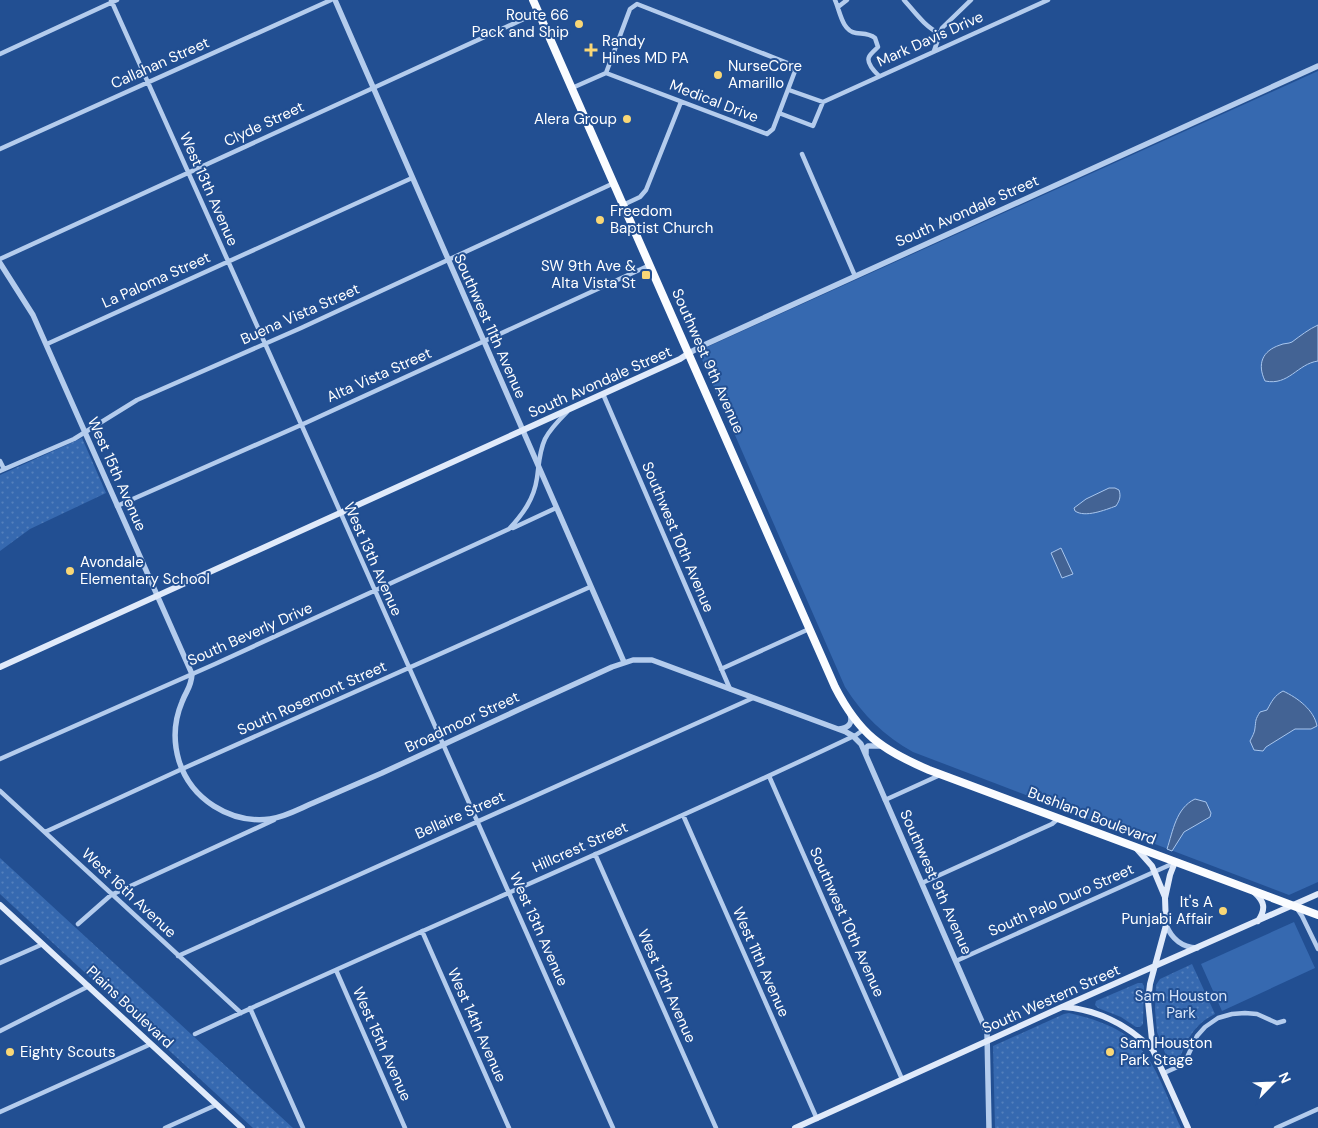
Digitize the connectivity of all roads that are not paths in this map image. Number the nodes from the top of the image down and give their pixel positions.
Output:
1 (333, 0) edge
2 (534, 0) edge
3 (835, 0) edge
4 (847, 0) edge
5 (904, 0) edge
6 (971, 0) edge
7 (1048, 0) edge
8 (113, 1) edge
9 (838, 7) junction
10 (539, 12) junction
11 (939, 33) junction
12 (934, 51) junction
13 (0, 54) edge
14 (1318, 66) edge
15 (606, 73) junction
16 (879, 76) junction
17 (148, 83) junction
18 (372, 87) junction
19 (572, 88) junction
20 (789, 90) junction
21 (681, 102) junction
22 (823, 102) junction
23 (779, 113) junction
24 (0, 149) edge
25 (802, 154) dead end
26 (188, 174) junction
27 (412, 178) junction
28 (614, 183) junction
29 (623, 205) junction
30 (0, 259) edge
31 (448, 260) junction
32 (228, 261) junction
33 (0, 263) edge
34 (650, 265) junction
35 (855, 276) junction
36 (483, 342) junction
37 (265, 343) junction
38 (47, 344) junction
39 (689, 353) junction
40 (603, 394) junction
41 (570, 409) junction
42 (301, 425) junction
43 (85, 431) junction
44 (522, 431) junction
45 (0, 460) edge
46 (537, 466) junction
47 (2, 470) edge
48 (118, 506) junction
49 (556, 508) junction
50 (339, 512) junction
51 (509, 529) junction
52 (590, 587) junction
53 (374, 591) junction
54 (157, 595) junction
55 (809, 629) junction
56 (624, 662) junction
57 (0, 667) edge
58 (408, 668) junction
59 (721, 669) junction
60 (192, 674) junction
61 (730, 690) junction
62 (753, 698) junction
63 (851, 718) junction
64 (835, 728) junction
65 (863, 730) junction
66 (855, 736) junction
67 (442, 745) junction
68 (882, 746) junction
69 (866, 756) junction
70 (0, 759) edge
71 (182, 769) junction
72 (941, 774) junction
73 (769, 776) junction
74 (0, 791) edge
75 (885, 800) junction
76 (285, 815) junction
77 (683, 815) junction
78 (1059, 818) junction
79 (477, 821) junction
80 (45, 832) junction
81 (1135, 847) junction
82 (595, 854) junction
83 (1175, 862) junction
84 (1155, 872) junction
85 (922, 883) junction
86 (1253, 891) junction
87 (509, 892) junction
88 (1318, 894) edge
89 (111, 895) junction
90 (1165, 898) junction
91 (0, 905) edge
92 (1292, 906) junction
93 (1318, 915) edge
94 (1258, 922) junction
95 (78, 924) dead end
96 (1166, 925) junction
97 (422, 931) junction
98 (43, 944) junction
99 (1199, 948) junction
100 (1318, 949) edge
101 (178, 956) junction
102 (956, 961) junction
103 (0, 964) edge
104 (1155, 966) junction
105 (336, 970) junction
106 (89, 986) junction
107 (1063, 1006) junction
108 (250, 1008) junction
109 (241, 1013) junction
110 (1284, 1021) dead end
111 (0, 1030) edge
112 (195, 1034) dead end
113 (987, 1041) junction
114 (151, 1044) junction
115 (1153, 1050) junction
116 (1164, 1073) junction
117 (902, 1079) junction
118 (216, 1105) junction
119 (1318, 1109) edge
120 (0, 1112) edge
121 (817, 1119) junction
122 (166, 1128) edge
123 (242, 1128) edge
124 (303, 1128) edge
125 (405, 1128) edge
126 (509, 1128) edge
127 (613, 1128) edge
128 (716, 1128) edge
129 (795, 1128) edge
130 (989, 1128) edge
131 (1188, 1128) edge
132 (1276, 1128) edge

1 - 17 street, Callahan Street
1 - 18 street, Southwest 11th Avenue
2 - 10 main road, Southwest 9th Avenue
3 - 9 street
4 - 9 street
5 - 11 street
6 - 11 street
7 - 12 street, Mark Davis Drive
8 - 13 street
8 - 17 street, West 13th Avenue
9 - 16 street
10 - 18 street, Clyde Street
10 - 19 main road, Southwest 9th Avenue
11 - 12 street
12 - 16 street, Mark Davis Drive
14 - 35 street, South Avondale Street
15 - 19 street
15 - 20 street, Medical Drive
15 - 21 street, Medical Drive
16 - 22 street, Mark Davis Drive
17 - 24 street, Callahan Street
17 - 26 street, West 13th Avenue
18 - 26 street, Clyde Street
18 - 27 street, Southwest 11th Avenue
19 - 28 main road, Southwest 9th Avenue
20 - 22 street
20 - 23 street, Medical Drive
21 - 23 street, Medical Drive
21 - 29 street
22 - 23 street
25 - 35 street
26 - 30 street, Clyde Street
26 - 32 street, West 13th Avenue
27 - 31 street, Southwest 11th Avenue
27 - 32 street, La Paloma Street
28 - 29 main road, Southwest 9th Avenue
28 - 31 street, Buena Vista Street
29 - 34 main road, Southwest 9th Avenue
31 - 36 street, Southwest 11th Avenue
31 - 37 street, Buena Vista Street
32 - 37 street, West 13th Avenue
32 - 38 street, La Paloma Street
33 - 38 street, West 15th Avenue
34 - 36 street, Alta Vista Street
34 - 39 main road, Southwest 9th Avenue
35 - 39 street, South Avondale Street
36 - 42 street, Alta Vista Street
36 - 44 street, Southwest 11th Avenue
37 - 42 street, West 13th Avenue
37 - 43 street, Buena Vista Street
38 - 43 street, West 15th Avenue
39 - 40 main road, South Avondale Street
39 - 55 main road, Southwest 9th Avenue
40 - 41 main road, South Avondale Street
40 - 59 street, Southwest 10th Avenue
41 - 44 main road, South Avondale Street
41 - 46 street, South Beverly Drive
42 - 48 street, Alta Vista Street
42 - 50 street, West 13th Avenue
43 - 47 street, Buena Vista Street
43 - 48 street, West 15th Avenue
44 - 46 street, Southwest 11th Avenue
44 - 50 main road, South Avondale Street
45 - 47 street
46 - 49 street, Southwest 11th Avenue
46 - 51 street, South Beverly Drive
48 - 54 street, West 15th Avenue
49 - 51 street, South Beverly Drive
49 - 52 street, Southwest 11th Avenue
50 - 53 street, West 13th Avenue
50 - 54 main road, South Avondale Street
51 - 53 street, South Beverly Drive
52 - 56 street, Southwest 11th Avenue
52 - 58 street, South Rosemont Street
53 - 58 street, West 13th Avenue
53 - 60 street, South Beverly Drive
54 - 57 main road, South Avondale Street
54 - 60 street, West 15th Avenue
55 - 59 street
55 - 63 main road, Southwest 9th Avenue
56 - 61 street, Broadmoor Street
56 - 67 street, Broadmoor Street
58 - 67 street, West 13th Avenue
58 - 71 street, South Rosemont Street
59 - 61 street, Southwest 10th Avenue
60 - 70 street, South Beverly Drive
60 - 71 street
61 - 62 street
62 - 64 street
62 - 79 street, Bellaire Street
63 - 64 street
63 - 65 main road, Southwest 9th Avenue
63 - 66 street
64 - 66 street
65 - 66 street, Hillcrest Street
65 - 68 main road, Bushland Boulevard
66 - 69 street, Southwest 9th Avenue
66 - 73 street, Hillcrest Street
67 - 76 street, Broadmoor Street
67 - 79 street, West 13th Avenue
68 - 69 street
68 - 72 main road, Bushland Boulevard
69 - 75 street, Southwest 9th Avenue
71 - 76 street, Broadmoor Street
71 - 80 street, South Rosemont Street
72 - 75 street
72 - 78 main road, Bushland Boulevard
73 - 77 street, Hillcrest Street
73 - 117 street, Southwest 10th Avenue
74 - 80 street, West 16th Avenue
75 - 85 street, Southwest 9th Avenue
76 - 89 street, Broadmoor Street
77 - 82 street, Hillcrest Street
77 - 121 street, West 11th Avenue
78 - 81 main road, Bushland Boulevard
78 - 85 street
79 - 87 street, West 13th Avenue
79 - 101 street, Bellaire Street
80 - 89 street, West 16th Avenue
81 - 83 main road, Bushland Boulevard
81 - 84 main road
82 - 87 street, Hillcrest Street
82 - 128 street, West 12th Avenue
83 - 84 street, South Palo Duro Street
83 - 86 main road, Bushland Boulevard
83 - 90 main road
84 - 90 main road
84 - 102 street, South Palo Duro Street
85 - 102 street, Southwest 9th Avenue
86 - 92 main road, Bushland Boulevard
86 - 94 main road
87 - 97 street, Hillcrest Street
87 - 127 street, West 13th Avenue
88 - 92 main road, South Western Street
89 - 95 street, Broadmoor Street
89 - 101 street, West 16th Avenue
90 - 96 main road
91 - 98 main road, Plains Boulevard
92 - 93 main road, Bushland Boulevard
92 - 94 main road, South Western Street
92 - 100 street
94 - 99 main road, South Western Street
96 - 99 street
96 - 104 main road
97 - 105 street, Hillcrest Street
97 - 126 street, West 14th Avenue
98 - 103 street
98 - 106 main road, Plains Boulevard
99 - 104 main road, South Western Street
101 - 109 street, West 16th Avenue
102 - 113 street, Southwest 9th Avenue
104 - 107 main road, South Western Street
104 - 115 main road
105 - 108 street, Hillcrest Street
105 - 125 street, West 15th Avenue
106 - 111 street
106 - 114 main road, Plains Boulevard
107 - 113 main road, South Western Street
107 - 115 main road
108 - 109 street, Hillcrest Street
108 - 124 street
109 - 112 street, Hillcrest Street
110 - 116 street
113 - 117 main road, South Western Street
113 - 130 street, Southwest 9th Avenue
114 - 118 main road, Plains Boulevard
114 - 120 street
115 - 116 main road
116 - 131 main road
117 - 121 main road, South Western Street
118 - 122 street
118 - 123 main road, Plains Boulevard
119 - 132 street
121 - 129 main road, South Western Street

